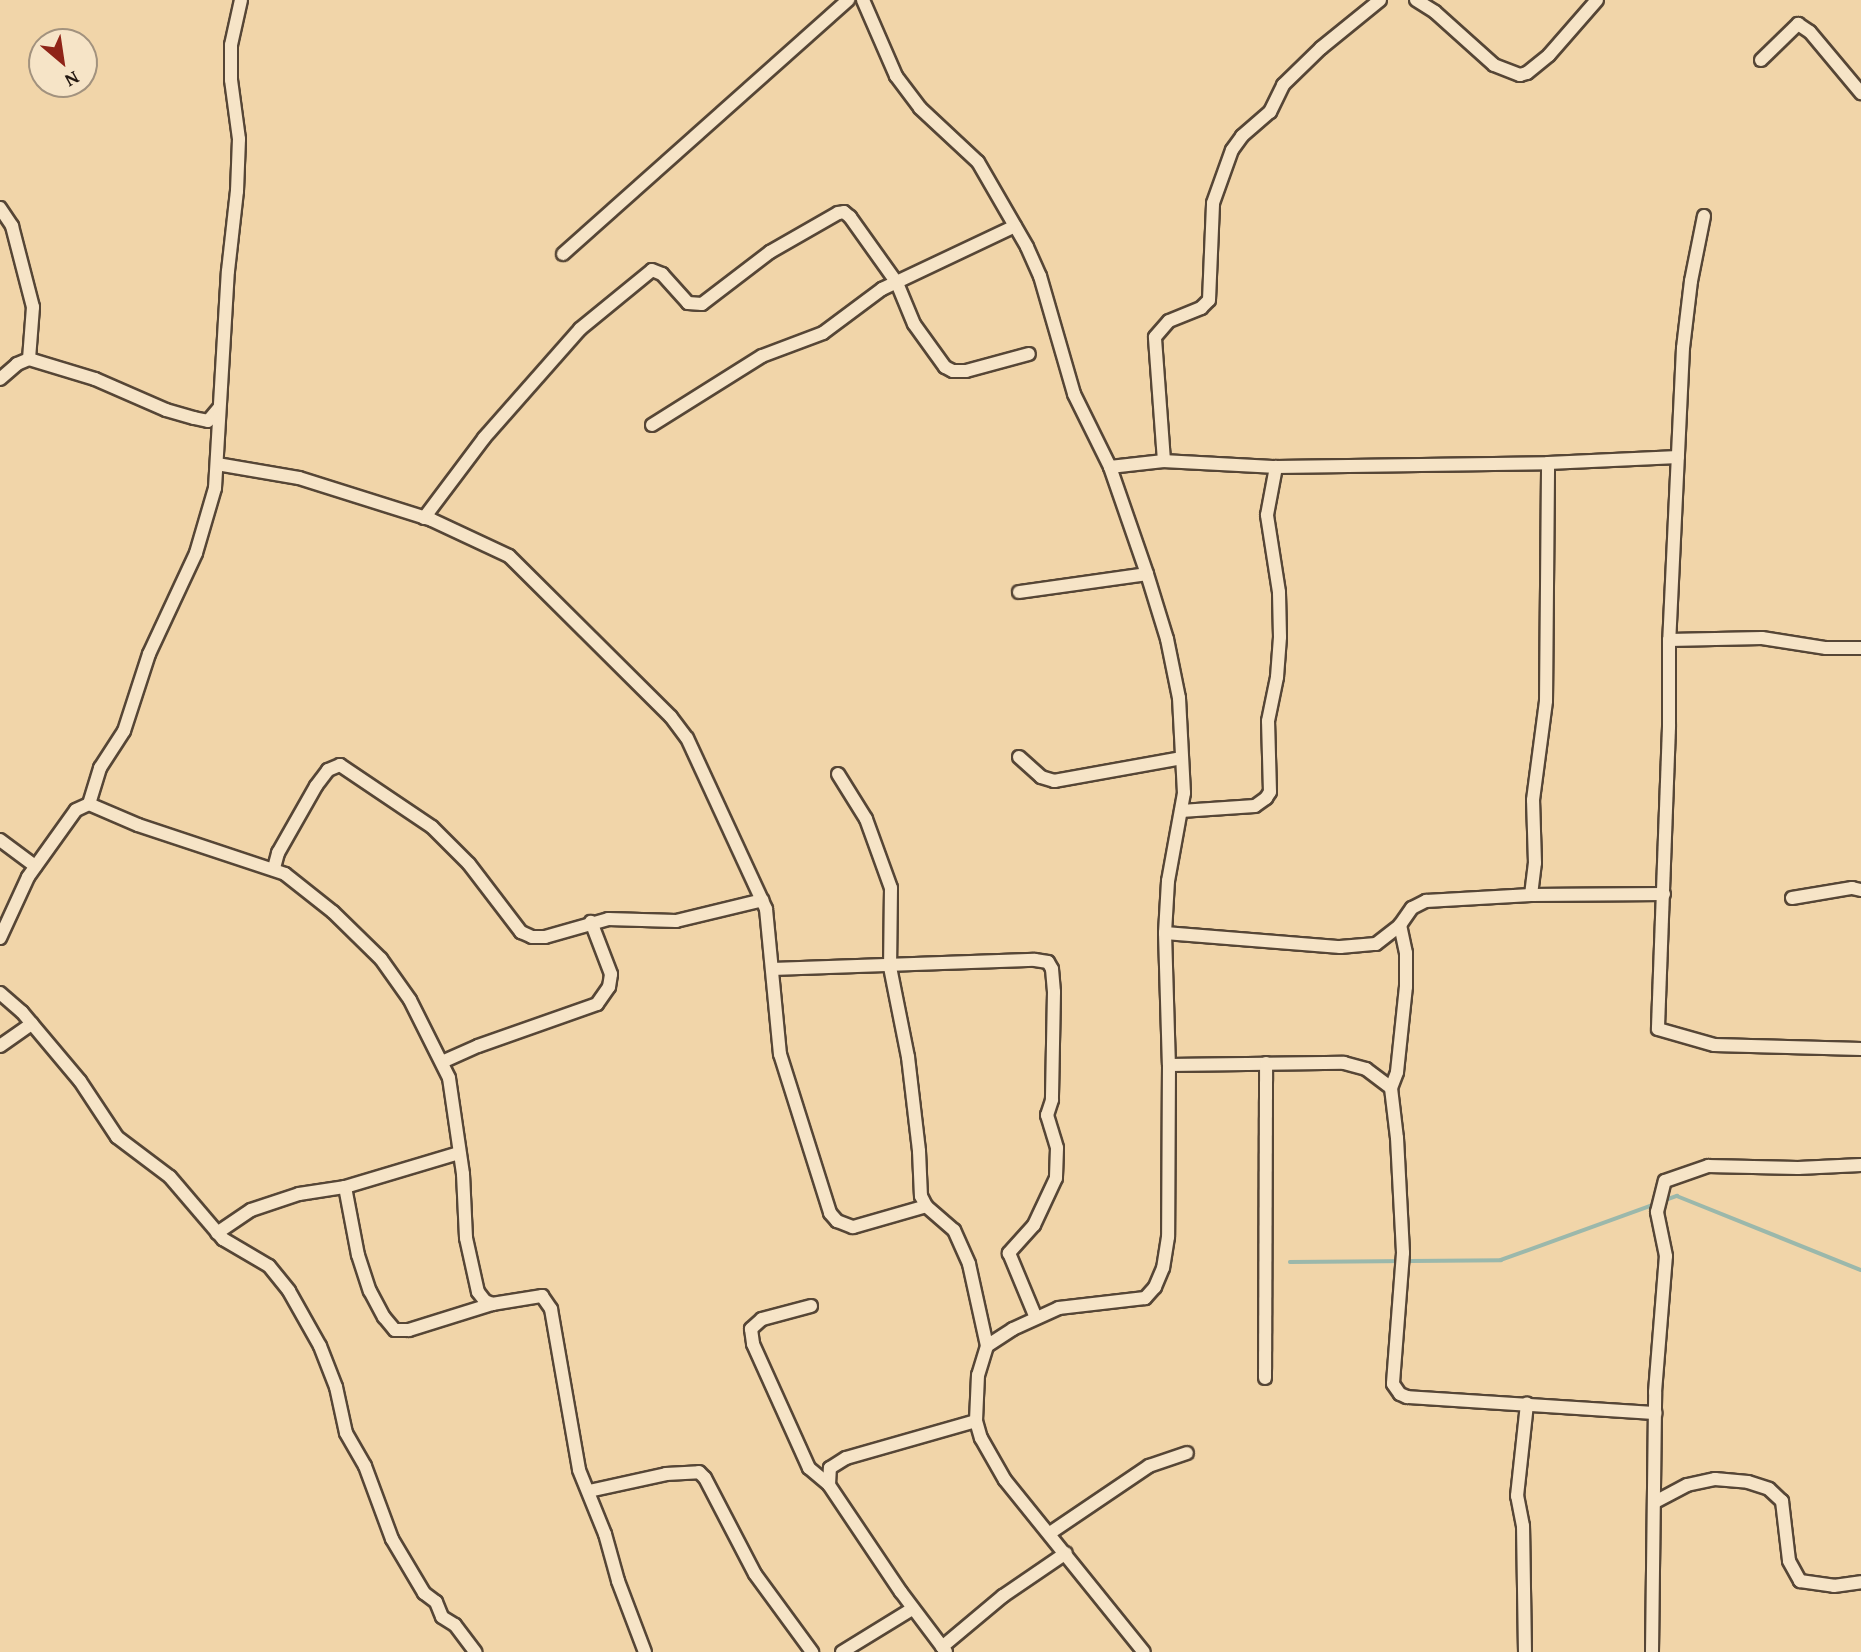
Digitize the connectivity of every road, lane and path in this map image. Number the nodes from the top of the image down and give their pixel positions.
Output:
1 (241, 0) edge
2 (848, 0) edge
3 (863, 0) edge
4 (1380, 0) edge
5 (1416, 0) edge
6 (1597, 0) edge
7 (1761, 60) dead end
8 (1861, 93) edge
9 (0, 208) edge
10 (1704, 216) dead end
11 (1015, 226) junction
12 (563, 254) dead end
13 (897, 283) junction
14 (1029, 354) dead end
15 (29, 359) junction
16 (0, 379) edge
17 (218, 409) junction
18 (652, 425) dead end
19 (1678, 457) junction
20 (1164, 461) junction
21 (1548, 463) junction
22 (217, 464) junction
23 (1110, 467) junction
24 (1276, 467) junction
25 (424, 518) junction
26 (1147, 575) junction
27 (1019, 592) dead end
28 (1669, 640) junction
29 (1861, 648) edge
30 (1019, 757) dead end
31 (1182, 758) junction
32 (838, 774) dead end
33 (89, 804) junction
34 (1181, 811) junction
35 (0, 840) edge
36 (35, 866) junction
37 (274, 868) junction
38 (1861, 890) edge
39 (1664, 894) junction
40 (1531, 895) junction
41 (1792, 898) dead end
42 (763, 900) junction
43 (591, 922) junction
44 (1399, 925) junction
45 (1164, 933) junction
46 (0, 938) edge
47 (890, 967) junction
48 (772, 969) junction
49 (0, 993) edge
50 (32, 1024) junction
51 (0, 1046) edge
52 (1861, 1049) edge
53 (442, 1062) junction
54 (1266, 1063) junction
55 (1169, 1065) junction
56 (1391, 1088) junction
57 (459, 1153) junction
58 (1861, 1165) edge
59 (345, 1188) junction
60 (926, 1206) junction
61 (217, 1233) junction
62 (492, 1304) junction
63 (810, 1307) dead end
64 (1036, 1318) junction
65 (987, 1346) junction
66 (1265, 1378) dead end
67 (1527, 1405) junction
68 (1655, 1413) junction
69 (976, 1421) junction
70 (1187, 1453) dead end
71 (829, 1485) junction
72 (589, 1491) junction
73 (1655, 1502) junction
74 (1050, 1534) junction
75 (1066, 1553) junction
76 (1861, 1582) edge
77 (912, 1608) junction
78 (944, 1649) edge
79 (475, 1652) edge
80 (645, 1652) edge
81 (812, 1652) edge
82 (842, 1652) edge
83 (1144, 1652) edge
84 (1525, 1652) edge
85 (1652, 1652) edge

1 - 17 street
2 - 12 street
3 - 11 street
4 - 20 street
5 - 6 street
7 - 8 street
9 - 15 street
10 - 19 street
11 - 13 street
11 - 23 street
13 - 14 street
13 - 18 street
13 - 25 street
15 - 16 street
15 - 17 street
17 - 22 street
19 - 21 street
19 - 28 street
20 - 23 street
20 - 24 street
21 - 24 street
21 - 40 street
22 - 25 street
22 - 33 street
23 - 26 street
24 - 34 street
25 - 42 street
26 - 27 street
26 - 31 street
28 - 29 street
28 - 39 street
30 - 31 street
31 - 34 street
32 - 47 street
33 - 36 street
33 - 37 street
34 - 45 street
35 - 36 street
36 - 46 street
37 - 43 street
37 - 53 street
38 - 41 street
39 - 40 street
39 - 52 street
40 - 44 street
42 - 43 street
42 - 48 street
43 - 53 street
44 - 45 street
44 - 56 street
45 - 55 street
47 - 48 street
47 - 60 street
47 - 64 street
48 - 60 street
49 - 50 street
50 - 51 street
50 - 61 street
53 - 57 street
54 - 55 street
54 - 56 street
54 - 66 street
55 - 64 street
56 - 67 street
57 - 59 street
57 - 62 street
58 - 68 street
59 - 61 street
59 - 62 street
60 - 65 street
61 - 79 street
62 - 72 street
63 - 71 street
64 - 65 street
65 - 69 street
67 - 68 street
67 - 84 street
68 - 73 street
69 - 71 street
69 - 74 street
70 - 74 street
71 - 77 street
72 - 80 street
72 - 81 street
73 - 76 street
73 - 85 street
74 - 75 street
75 - 78 street
75 - 83 street
77 - 78 street
77 - 82 street

